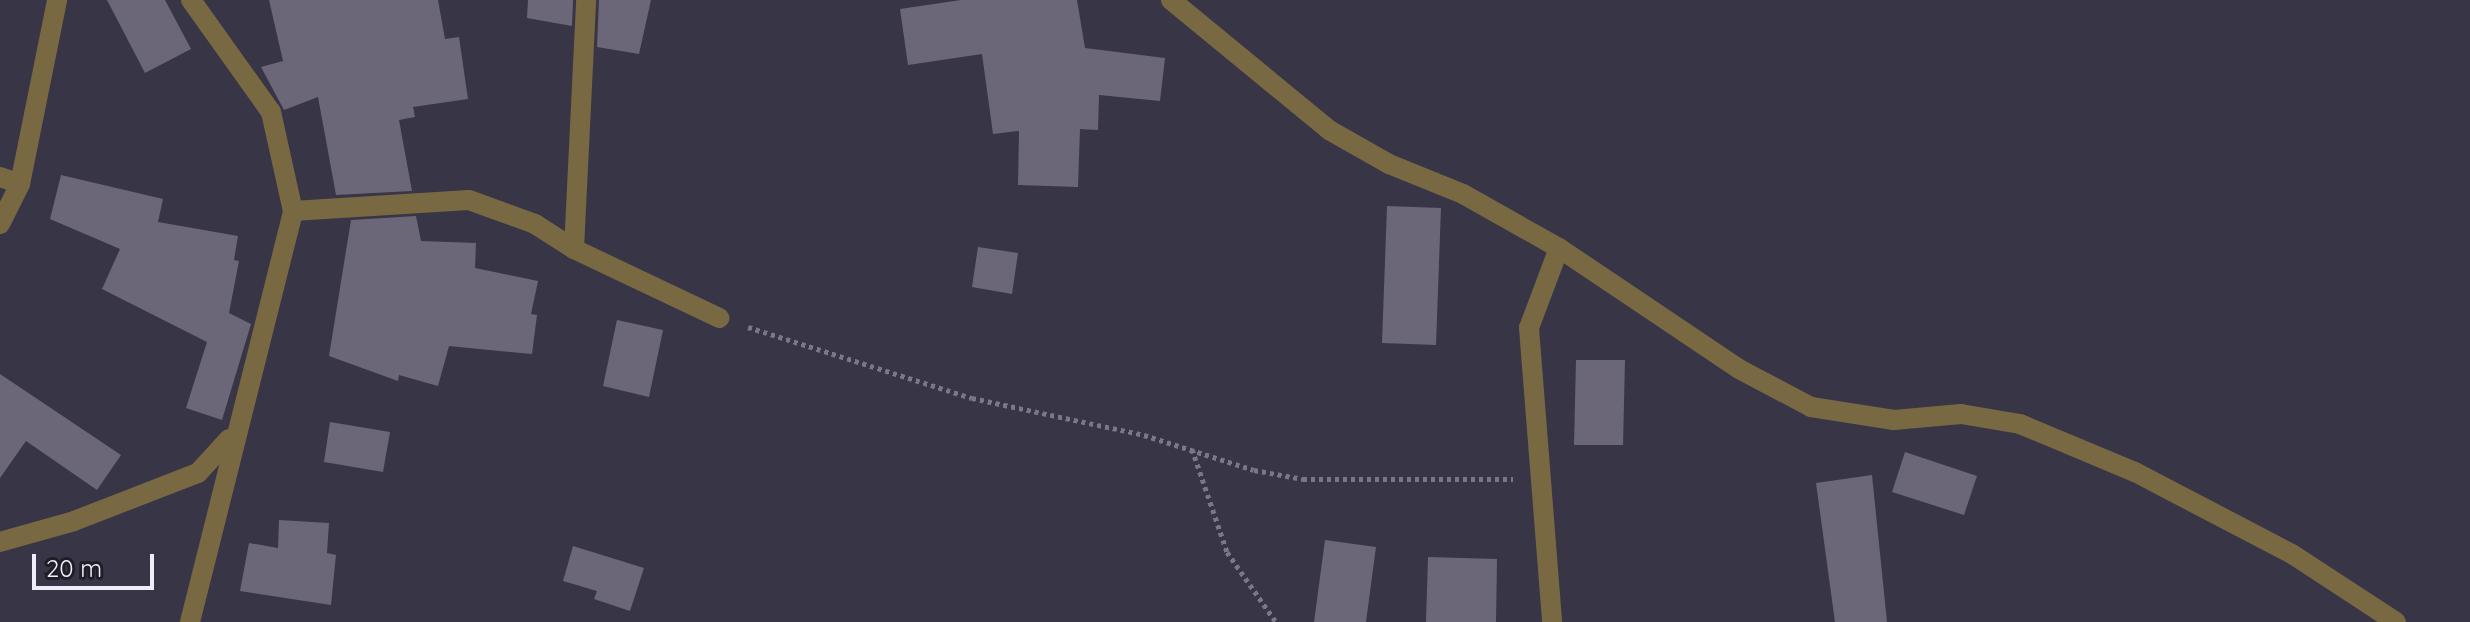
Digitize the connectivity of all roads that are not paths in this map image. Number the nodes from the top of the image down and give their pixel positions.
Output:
1 (57, 0) edge
2 (191, 0) edge
3 (586, 0) edge
4 (1171, 0) edge
5 (0, 177) edge
6 (20, 184) junction
7 (293, 211) junction
8 (0, 224) edge
9 (1559, 248) junction
10 (574, 249) junction
11 (719, 318) road end
12 (235, 430) junction
13 (0, 542) edge
14 (190, 622) edge
15 (1552, 622) edge
16 (2396, 622) edge

1 - 6 street
2 - 7 street
3 - 10 street
4 - 9 street
5 - 6 street
6 - 8 street
7 - 10 street
7 - 12 street
9 - 15 street
9 - 16 street
10 - 11 street
12 - 13 street
12 - 14 street

